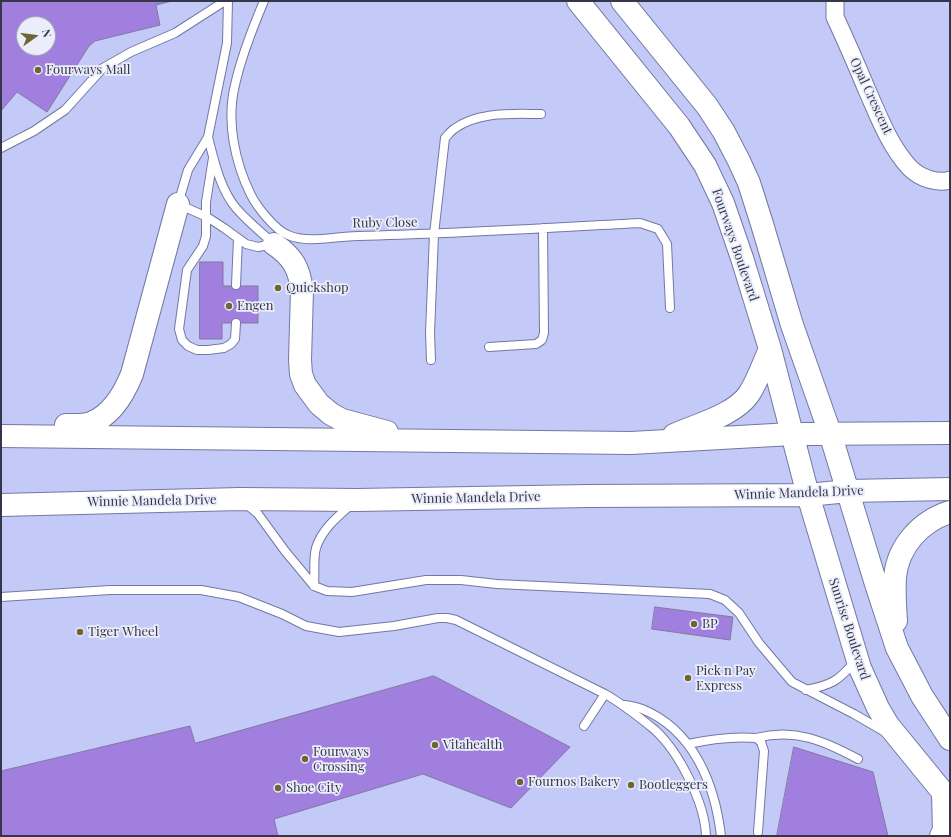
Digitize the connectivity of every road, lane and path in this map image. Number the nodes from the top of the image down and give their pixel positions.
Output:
1 (225, 1) edge
2 (228, 1) edge
3 (264, 1) edge
4 (578, 1) edge
5 (835, 1) edge
6 (625, 5) edge
7 (541, 114) dead end
8 (208, 137) junction
9 (1, 148) edge
10 (213, 158) junction
11 (950, 180) edge
12 (178, 204) junction
13 (207, 217) junction
14 (543, 228) junction
15 (434, 234) junction
16 (238, 239) junction
17 (274, 244) junction
18 (236, 286) dead end
19 (670, 308) dead end
20 (236, 323) dead end
21 (489, 347) dead end
22 (770, 349) junction
23 (431, 360) dead end
24 (1, 427) edge
25 (830, 433) junction
26 (950, 433) edge
27 (792, 434) junction
28 (1, 436) edge
29 (421, 441) junction
30 (658, 441) junction
31 (950, 489) edge
32 (848, 492) junction
33 (808, 495) junction
34 (240, 499) junction
35 (357, 500) junction
36 (1, 505) edge
37 (950, 512) edge
38 (314, 586) junction
39 (1, 597) edge
40 (897, 648) junction
41 (857, 659) junction
42 (806, 690) junction
43 (605, 694) junction
44 (622, 704) junction
45 (584, 726) dead end
46 (756, 738) junction
47 (950, 739) edge
48 (900, 741) junction
49 (688, 744) junction
50 (858, 759) dead end
51 (947, 798) edge
52 (758, 832) dead end
53 (706, 836) edge
54 (721, 836) edge
55 (941, 836) edge

1 - 9 lane
2 - 8 lane
3 - 15 lane, Ruby Close
4 - 22 main road, Fourways Boulevard
5 - 11 street, Opal Crescent
6 - 25 main road
7 - 15 lane
8 - 10 lane
8 - 12 lane
10 - 13 lane
10 - 17 lane
12 - 13 lane
12 - 24 main road
13 - 16 lane
13 - 20 lane
14 - 15 lane, Ruby Close
14 - 19 lane, Ruby Close
14 - 21 lane
15 - 23 lane
16 - 17 lane
16 - 18 lane
17 - 29 main road
22 - 27 main road, Fourways Boulevard
22 - 30 main road
25 - 26 main road
25 - 27 main road
25 - 32 main road
27 - 30 main road
27 - 33 main road, Sunrise Boulevard
28 - 29 main road
29 - 30 main road
31 - 32 main road, Winnie Mandela Drive
32 - 33 main road, Winnie Mandela Drive
32 - 40 main road
33 - 35 main road, Winnie Mandela Drive
33 - 41 main road, Sunrise Boulevard
34 - 35 main road, Winnie Mandela Drive
34 - 36 main road, Winnie Mandela Drive
34 - 38 lane
35 - 38 lane
37 - 40 main road
38 - 42 lane
39 - 43 lane
40 - 47 main road
41 - 42 lane
41 - 48 main road, Sunrise Boulevard
42 - 48 lane
43 - 44 lane
43 - 45 lane
44 - 49 lane
44 - 53 lane
46 - 49 lane
46 - 50 lane
46 - 52 lane
48 - 51 main road, Sunrise Boulevard
49 - 54 lane
51 - 55 main road

